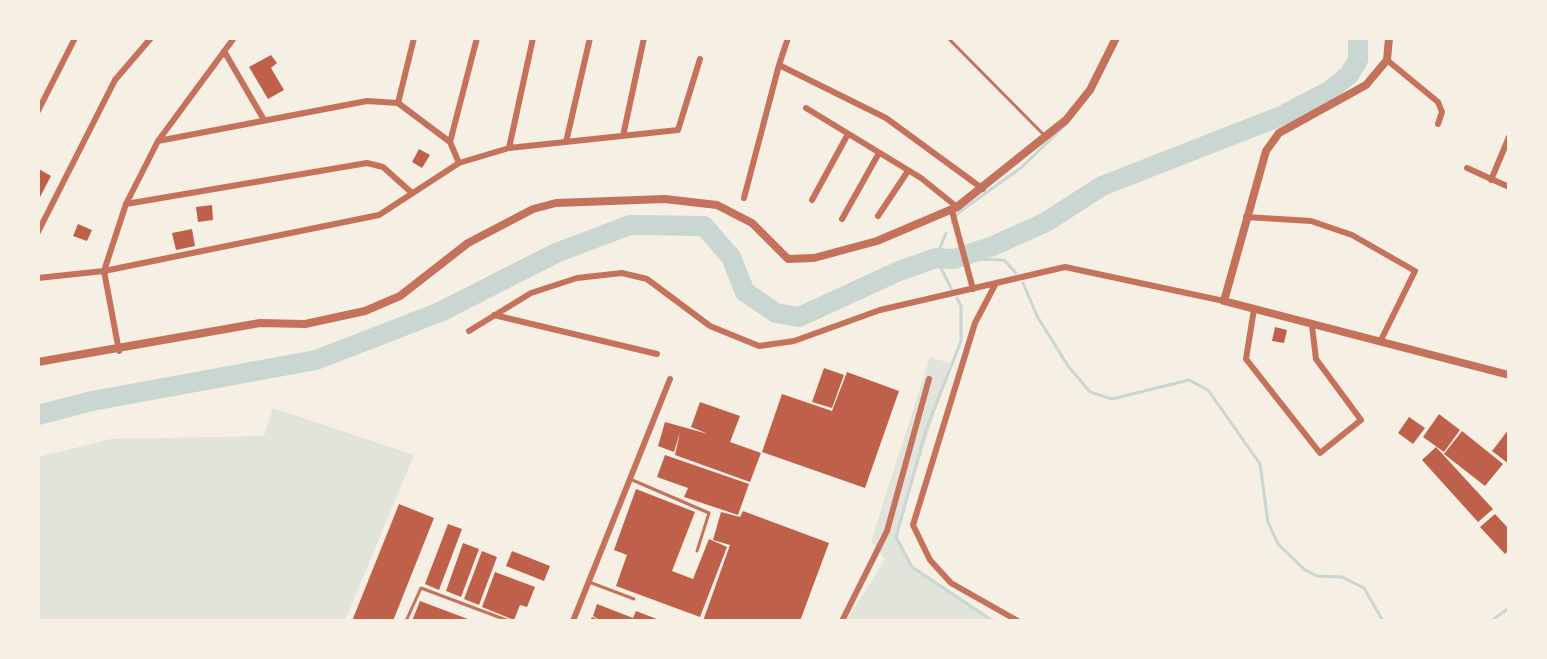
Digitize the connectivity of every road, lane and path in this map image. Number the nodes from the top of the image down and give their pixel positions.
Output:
1 (75, 38) edge
2 (151, 38) edge
3 (234, 38) edge
4 (414, 38) edge
5 (477, 38) edge
6 (533, 38) edge
7 (590, 38) edge
8 (644, 38) edge
9 (788, 38) edge
10 (948, 38) edge
11 (1116, 38) edge
12 (1389, 38) edge
13 (224, 51) junction
14 (700, 59) dead end
15 (1387, 60) junction
16 (779, 65) junction
17 (398, 103) junction
18 (806, 108) dead end
19 (38, 111) edge
20 (264, 120) junction
21 (1438, 124) dead end
22 (848, 134) junction
23 (623, 136) junction
24 (1045, 137) junction
25 (1509, 137) edge
26 (158, 141) junction
27 (450, 142) junction
28 (566, 142) junction
29 (509, 148) junction
30 (879, 153) junction
31 (459, 163) junction
32 (1467, 168) dead end
33 (908, 171) junction
34 (1491, 180) junction
35 (1509, 187) edge
36 (983, 189) junction
37 (412, 193) junction
38 (744, 198) dead end
39 (812, 200) dead end
40 (126, 204) junction
41 (955, 209) junction
42 (878, 216) dead end
43 (1246, 217) junction
44 (842, 219) dead end
45 (38, 232) edge
46 (104, 271) junction
47 (38, 278) edge
48 (998, 282) junction
49 (973, 289) junction
50 (1224, 301) junction
51 (1254, 309) junction
52 (494, 315) junction
53 (1312, 326) junction
54 (469, 331) dead end
55 (1380, 342) junction
56 (119, 351) junction
57 (657, 354) dead end
58 (38, 362) edge
59 (1509, 375) edge
60 (670, 379) dead end
61 (929, 379) dead end
62 (630, 479) junction
63 (697, 551) dead end
64 (589, 582) junction
65 (634, 599) dead end
66 (406, 621) edge
67 (509, 621) edge
68 (573, 621) edge
69 (842, 621) edge
70 (1018, 621) edge

1 - 19 street
2 - 45 street
3 - 13 street
4 - 17 street
5 - 27 street
6 - 29 street
7 - 28 street
8 - 23 street
9 - 16 street
10 - 24 lane
11 - 24 street
12 - 15 street
13 - 20 street
13 - 26 street
14 - 23 street
15 - 21 street
15 - 43 street
16 - 36 street
16 - 38 street
17 - 20 street
17 - 27 street
18 - 22 street
20 - 26 street
22 - 30 street
22 - 39 street
23 - 28 street
24 - 36 street
25 - 34 street
26 - 40 street
27 - 31 street
28 - 29 street
29 - 31 street
30 - 33 street
30 - 44 street
31 - 37 street
32 - 34 street
33 - 41 street
33 - 42 street
34 - 35 street
36 - 41 street
37 - 40 street
37 - 46 street
40 - 46 street
41 - 49 street
41 - 56 street
43 - 50 street
43 - 55 street
46 - 47 street
46 - 56 street
48 - 49 street
48 - 50 street
48 - 70 street
49 - 52 street
50 - 51 street
51 - 53 street
51 - 53 street
52 - 54 street
52 - 57 street
53 - 55 street
55 - 59 street
56 - 58 street
60 - 62 street
61 - 69 street
62 - 63 lane
62 - 64 street
64 - 65 lane
64 - 68 street
66 - 67 lane

